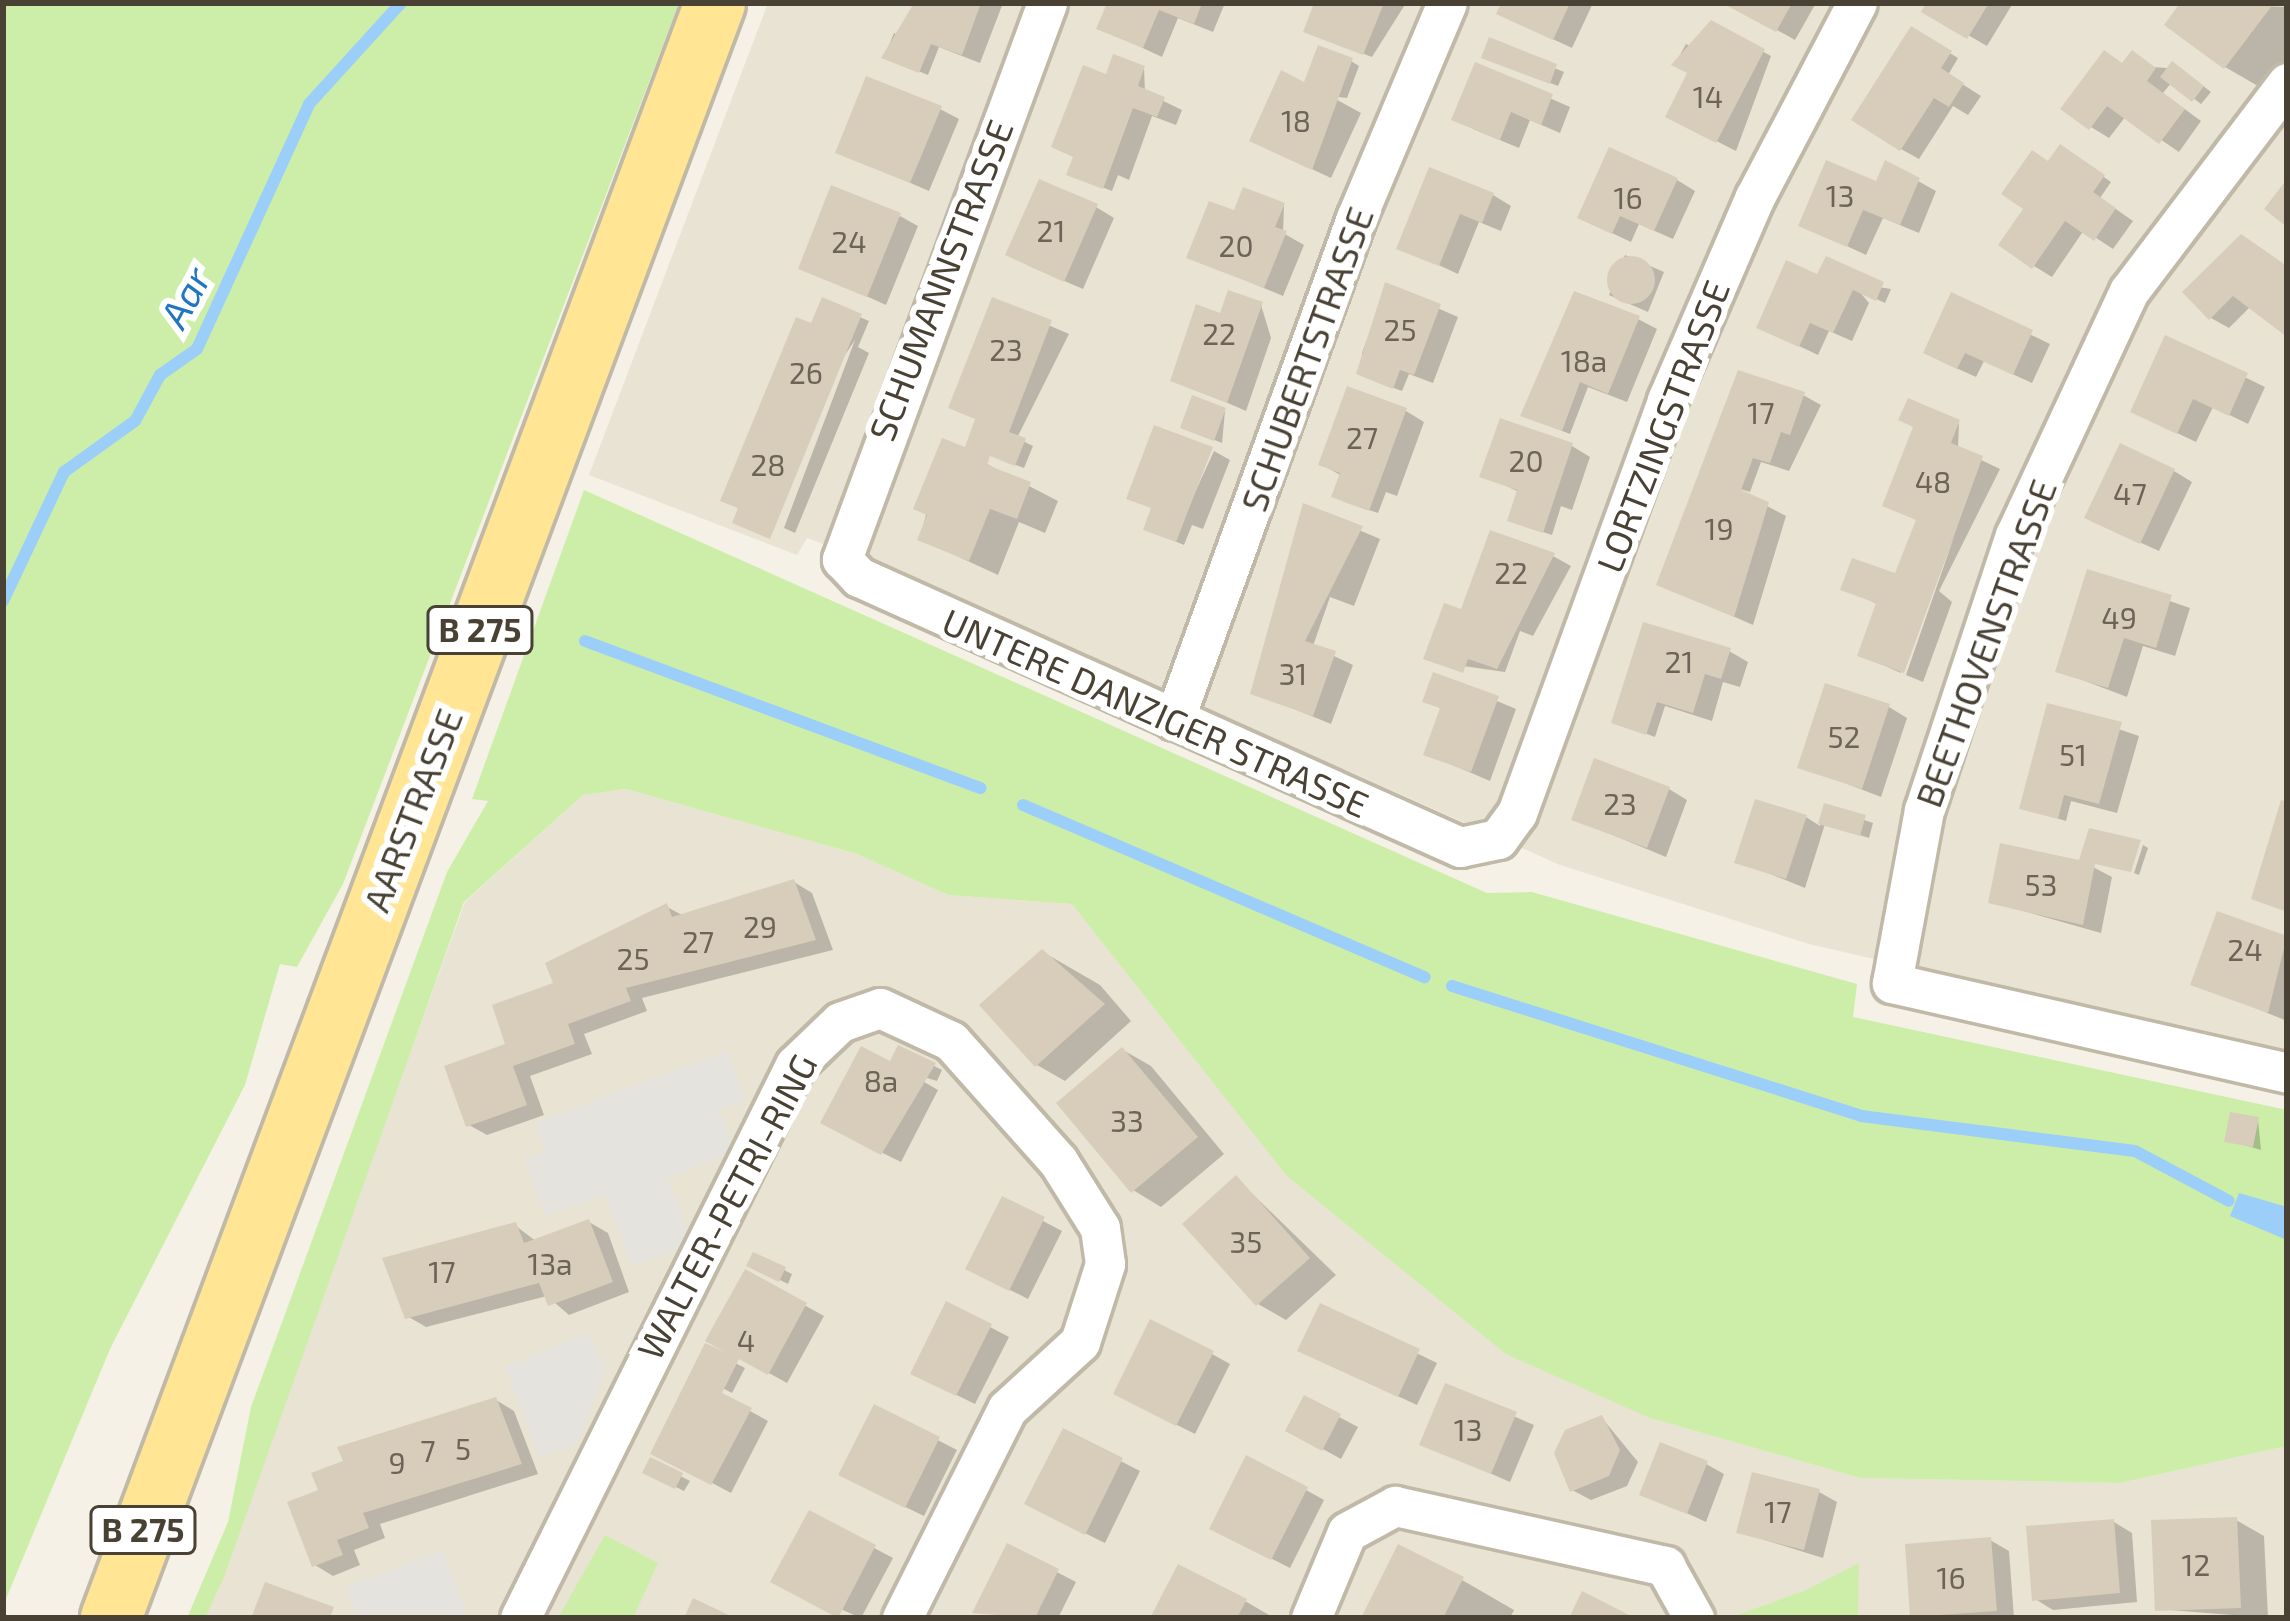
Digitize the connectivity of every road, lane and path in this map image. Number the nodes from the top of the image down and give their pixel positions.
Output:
1 (716, 3) edge
2 (1047, 3) edge
3 (1448, 3) edge
4 (1857, 3) edge
5 (2287, 83) edge
6 (842, 559) joint
7 (1174, 720) junction
8 (1479, 846) joint
9 (2287, 1073) edge
10 (111, 1618) edge
11 (520, 1618) edge
12 (902, 1618) edge
13 (1311, 1618) edge
14 (1694, 1618) edge

1 - 10 main road, AARSTRASSE / B 275
2 - 6 street, SCHUMANNSTRASSE
3 - 7 street, SCHUBERTSTRASSE
4 - 8 street, LORTZINGSTRASSE
5 - 9 street, BEETHOVENSTRASSE
6 - 7 street, UNTERE DANZIGER STRASSE
7 - 8 street, UNTERE DANZIGER STRASSE
11 - 12 street, WALTER-PETRI-RING
13 - 14 street

